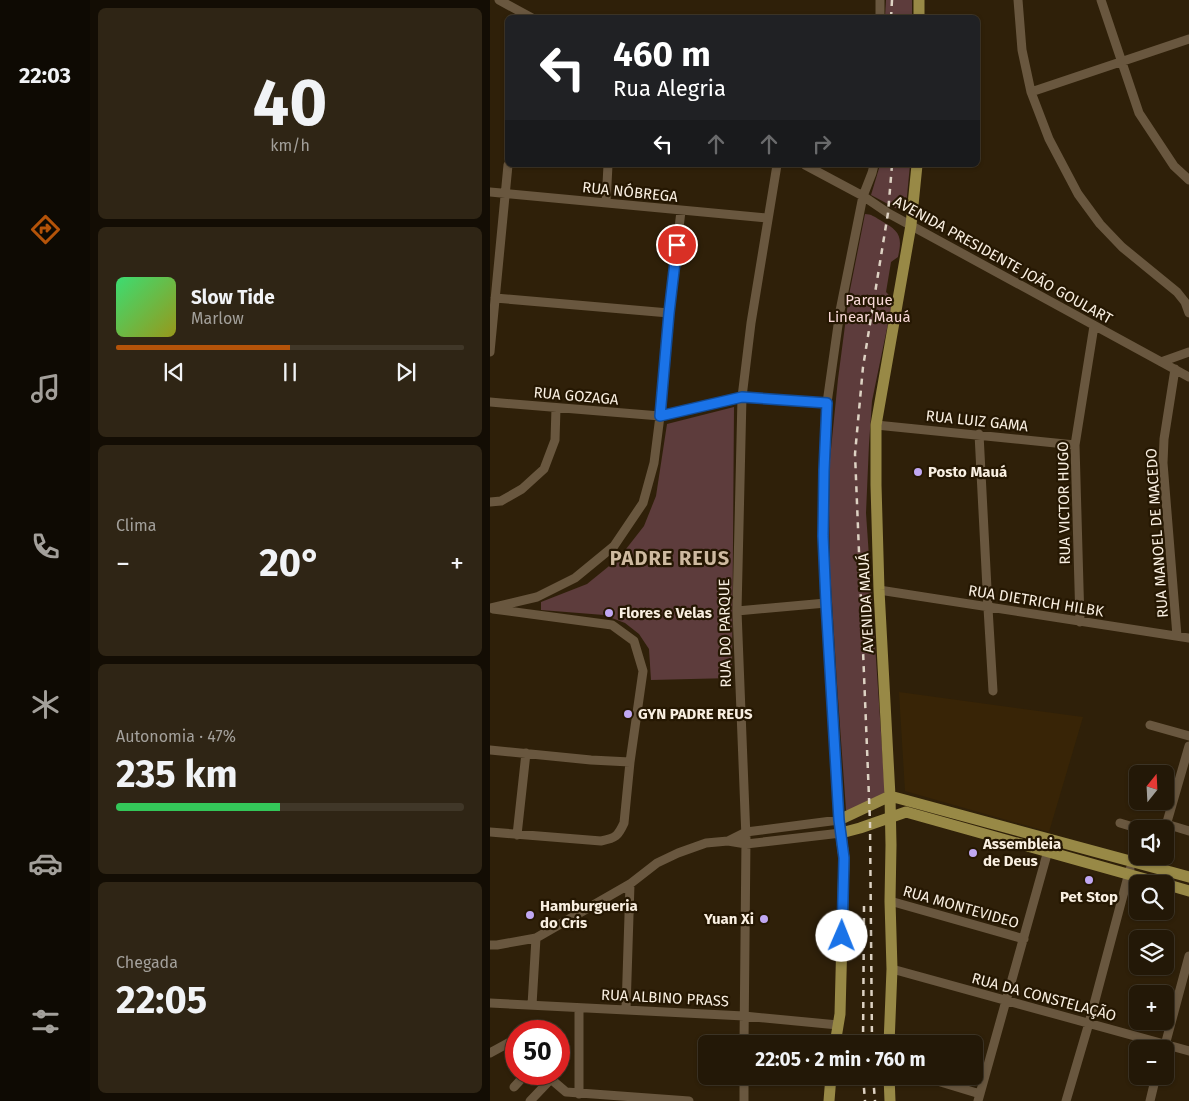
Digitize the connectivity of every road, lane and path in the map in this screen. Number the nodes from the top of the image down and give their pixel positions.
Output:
1 (499, 0) edge
2 (880, 0) edge
3 (919, 0) edge
4 (1018, 0) edge
5 (1102, 0) edge
6 (522, 15) edge
7 (880, 15) edge
8 (919, 15) edge
9 (1189, 39) edge
10 (1122, 62) junction
11 (1031, 92) junction
12 (508, 167) edge
13 (608, 167) edge
14 (777, 167) edge
15 (809, 167) edge
16 (874, 167) edge
17 (917, 167) edge
18 (1189, 180) edge
19 (490, 192) edge
20 (505, 194) junction
21 (863, 196) junction
22 (606, 203) junction
23 (681, 211) junction
24 (768, 218) junction
25 (911, 225) junction
26 (495, 298) junction
27 (669, 313) junction
28 (1189, 313) edge
29 (1094, 326) junction
30 (490, 352) edge
31 (1189, 352) edge
32 (1162, 362) junction
33 (1176, 369) junction
34 (1189, 376) edge
35 (742, 397) junction
36 (490, 402) edge
37 (827, 403) junction
38 (556, 408) junction
39 (660, 416) junction
40 (876, 425) junction
41 (979, 434) junction
42 (1075, 445) junction
43 (490, 502) edge
44 (880, 590) junction
45 (826, 603) junction
46 (490, 608) edge
47 (988, 608) junction
48 (737, 611) junction
49 (1080, 622) junction
50 (1177, 636) junction
51 (1189, 638) edge
52 (993, 691) dead end
53 (1150, 725) dead end
54 (1189, 736) edge
55 (1189, 746) edge
56 (490, 750) edge
57 (526, 753) junction
58 (630, 762) junction
59 (1174, 785) edge
60 (1177, 786) junction
61 (890, 796) junction
62 (891, 817) junction
63 (839, 820) junction
64 (1167, 820) edge
65 (1120, 823) dead end
66 (1129, 826) edge
67 (1174, 828) edge
68 (1189, 831) edge
69 (490, 832) edge
70 (746, 832) junction
71 (841, 833) junction
72 (517, 835) junction
73 (1052, 840) junction
74 (728, 841) junction
75 (746, 844) junction
76 (1048, 852) junction
77 (1129, 861) edge
78 (1131, 865) edge
79 (1144, 865) edge
80 (1157, 865) edge
81 (1156, 868) junction
82 (1128, 874) junction
83 (1132, 875) edge
84 (1189, 877) edge
85 (630, 884) junction
86 (1174, 887) edge
87 (1189, 891) edge
88 (890, 901) junction
89 (536, 938) junction
90 (1024, 939) junction
91 (490, 945) edge
92 (1189, 956) edge
93 (892, 970) junction
94 (1187, 971) edge
95 (1006, 1001) junction
96 (490, 1003) edge
97 (532, 1005) junction
98 (579, 1008) junction
99 (626, 1009) junction
100 (744, 1016) junction
101 (1089, 1023) junction
102 (838, 1025) junction
103 (744, 1035) edge
104 (836, 1035) edge
105 (889, 1035) edge
106 (1144, 1040) edge
107 (1166, 1040) edge
108 (505, 1045) edge
109 (1174, 1048) edge
110 (1189, 1051) edge
111 (490, 1053) edge
112 (542, 1085) edge
113 (558, 1085) edge
114 (744, 1085) edge
115 (830, 1085) edge
116 (889, 1085) edge
117 (946, 1085) edge
118 (1154, 1085) edge
119 (579, 1094) junction
120 (979, 1097) edge
121 (530, 1101) edge
122 (689, 1101) edge
123 (744, 1101) edge
124 (829, 1101) edge
125 (890, 1101) edge
126 (1066, 1101) edge
127 (1150, 1101) edge

1 - 6 street
2 - 7 street
3 - 8 main road
4 - 11 street
5 - 10 street
9 - 10 street
10 - 11 street
10 - 18 street
11 - 28 street
12 - 20 street
13 - 22 street
14 - 24 street, RUA DO PARQUE
15 - 21 street, AVENIDA PRESIDENTE JOÃO GOULART
16 - 21 street
17 - 25 main road, AVENIDA MAUÁ
19 - 20 street, RUA NÓBREGA
20 - 22 street, RUA NÓBREGA
20 - 26 street
21 - 25 street, AVENIDA PRESIDENTE JOÃO GOULART
21 - 37 street
22 - 23 street, RUA NÓBREGA
23 - 24 street, RUA NÓBREGA
23 - 27 street
24 - 35 street, RUA DO PARQUE
25 - 29 street, AVENIDA PRESIDENTE JOÃO GOULART
25 - 40 main road, AVENIDA MAUÁ
26 - 27 street
26 - 30 street
27 - 39 street
29 - 32 street, AVENIDA PRESIDENTE JOÃO GOULART
29 - 42 street, RUA VICTOR HUGO
31 - 32 street
32 - 33 street, AVENIDA PRESIDENTE JOÃO GOULART
33 - 34 street, AVENIDA PRESIDENTE JOÃO GOULART
33 - 50 street, RUA MANOEL DE MACEDO
35 - 37 street, RUA GOZAGA
35 - 39 street, RUA GOZAGA
35 - 48 street, RUA DO PARQUE
36 - 38 street, RUA GOZAGA
37 - 45 street
38 - 39 street, RUA GOZAGA
38 - 43 street
39 - 46 street
40 - 41 street, RUA LUIZ GAMA
40 - 44 main road, AVENIDA MAUÁ
41 - 42 street, RUA LUIZ GAMA
41 - 47 street
42 - 49 street, RUA VICTOR HUGO
44 - 47 street, RUA DIETRICH HILBK
44 - 61 main road, AVENIDA MAUÁ
45 - 48 street
45 - 63 street
46 - 58 street
47 - 49 street, RUA DIETRICH HILBK
47 - 52 street
48 - 70 street, RUA DO PARQUE
49 - 50 street, RUA DIETRICH HILBK
50 - 51 street, RUA DIETRICH HILBK
53 - 54 street
55 - 60 street
56 - 57 street
57 - 58 street
57 - 72 street
58 - 72 street
59 - 60 street
60 - 64 street
61 - 62 main road, AVENIDA MAUÁ
61 - 63 main road
61 - 73 main road
62 - 71 main road
62 - 76 main road
62 - 88 main road, AVENIDA MAUÁ
63 - 70 street
63 - 71 main road
65 - 66 street
67 - 68 street
69 - 72 street
70 - 74 street
70 - 75 street, RUA DO PARQUE
71 - 75 street
71 - 102 main road
73 - 76 street
73 - 77 main road
74 - 75 street
74 - 85 street
75 - 100 street, RUA DO PARQUE
76 - 82 main road
76 - 90 street
78 - 82 street
79 - 81 main road
80 - 81 street
81 - 84 main road
82 - 83 main road
82 - 101 street
85 - 89 street
85 - 99 street
86 - 87 main road
88 - 90 street, RUA MONTEVIDEO
88 - 93 main road, AVENIDA MAUÁ
89 - 91 street
89 - 97 street
90 - 95 street
92 - 94 street
93 - 95 street, RUA DA CONSTELAÇÃO
93 - 105 main road, AVENIDA MAUÁ
94 - 107 street
95 - 101 street, RUA DA CONSTELAÇÃO
95 - 120 street
96 - 97 street, RUA ALBINO PRASS
97 - 98 street, RUA ALBINO PRASS
98 - 99 street, RUA ALBINO PRASS
98 - 119 street
99 - 100 street, RUA ALBINO PRASS
100 - 102 street, RUA ALBINO PRASS
100 - 103 street, RUA DO PARQUE
101 - 106 street, RUA DA CONSTELAÇÃO
101 - 126 street
102 - 104 main road
108 - 111 street
109 - 110 street, RUA DA CONSTELAÇÃO
112 - 121 street
113 - 119 street
114 - 123 street
115 - 124 main road
116 - 125 main road
117 - 120 street
118 - 127 street
119 - 122 street

